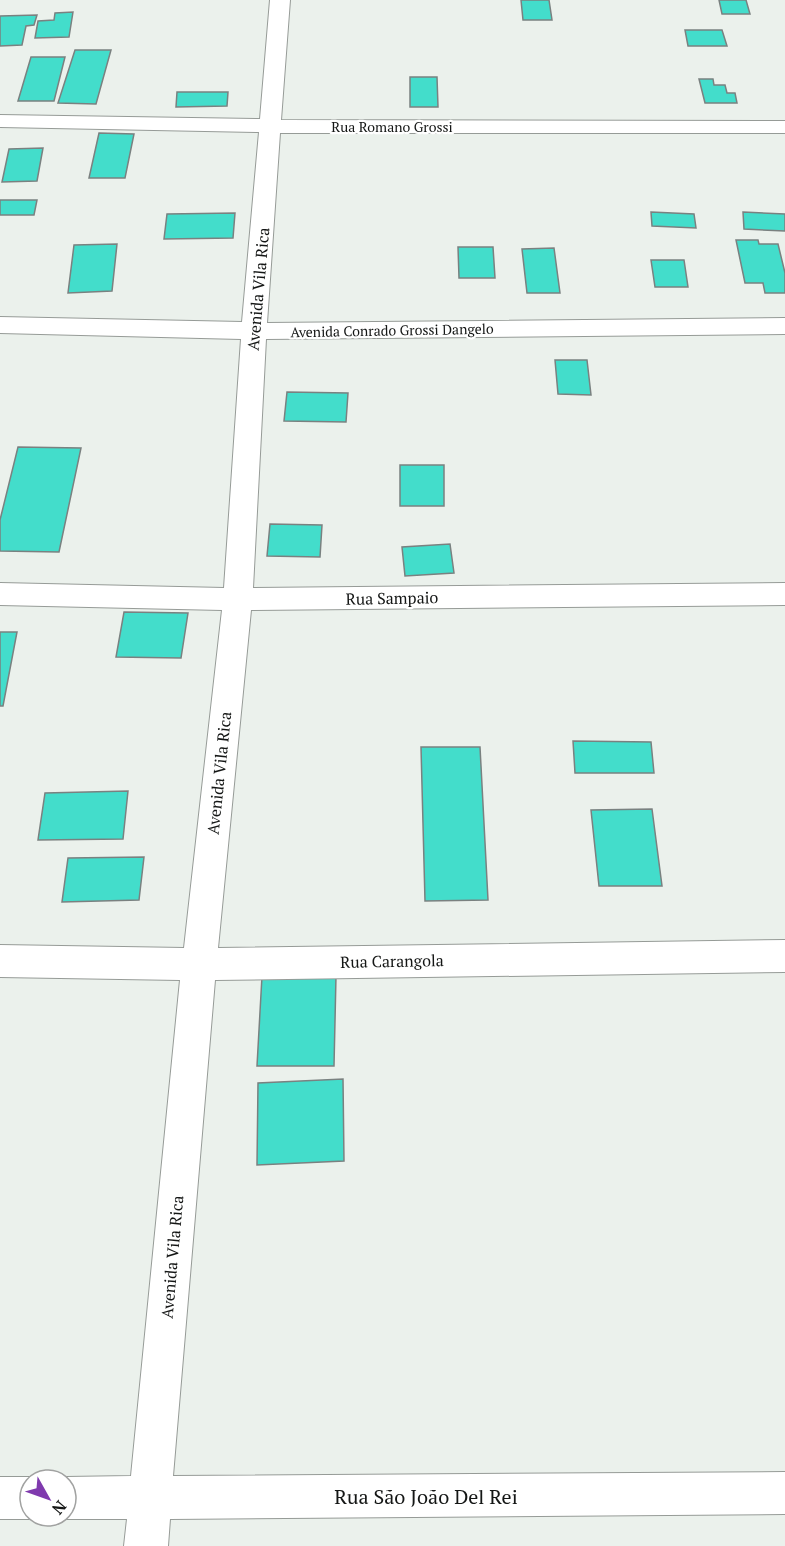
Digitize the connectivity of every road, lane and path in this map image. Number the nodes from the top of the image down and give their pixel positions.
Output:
1 (280, 0) edge
2 (0, 121) edge
3 (272, 126) junction
4 (785, 127) edge
5 (0, 325) edge
6 (785, 326) edge
7 (254, 331) junction
8 (0, 594) edge
9 (785, 594) edge
10 (238, 599) junction
11 (785, 956) edge
12 (0, 961) edge
13 (199, 964) junction
14 (785, 1493) edge
15 (0, 1498) edge
16 (18, 1498) edge
17 (78, 1498) edge
18 (150, 1498) junction
19 (146, 1546) edge

1 - 3 street, Avenida Vila Rica
2 - 3 street, Rua Romano Grossi
3 - 4 street, Rua Romano Grossi
3 - 7 street, Avenida Vila Rica
5 - 7 street, Avenida Conrado Grossi Dangelo
6 - 7 street, Avenida Conrado Grossi Dangelo
7 - 10 street, Avenida Vila Rica
8 - 10 street, Rua Sampaio
9 - 10 street, Rua Sampaio
10 - 13 street, Avenida Vila Rica
11 - 13 street, Rua Carangola
12 - 13 street, Rua Carangola
13 - 18 street, Avenida Vila Rica
14 - 18 street, Rua São João Del Rei
15 - 16 street
17 - 18 street, Rua São João Del Rei
18 - 19 street, Avenida Vila Rica

